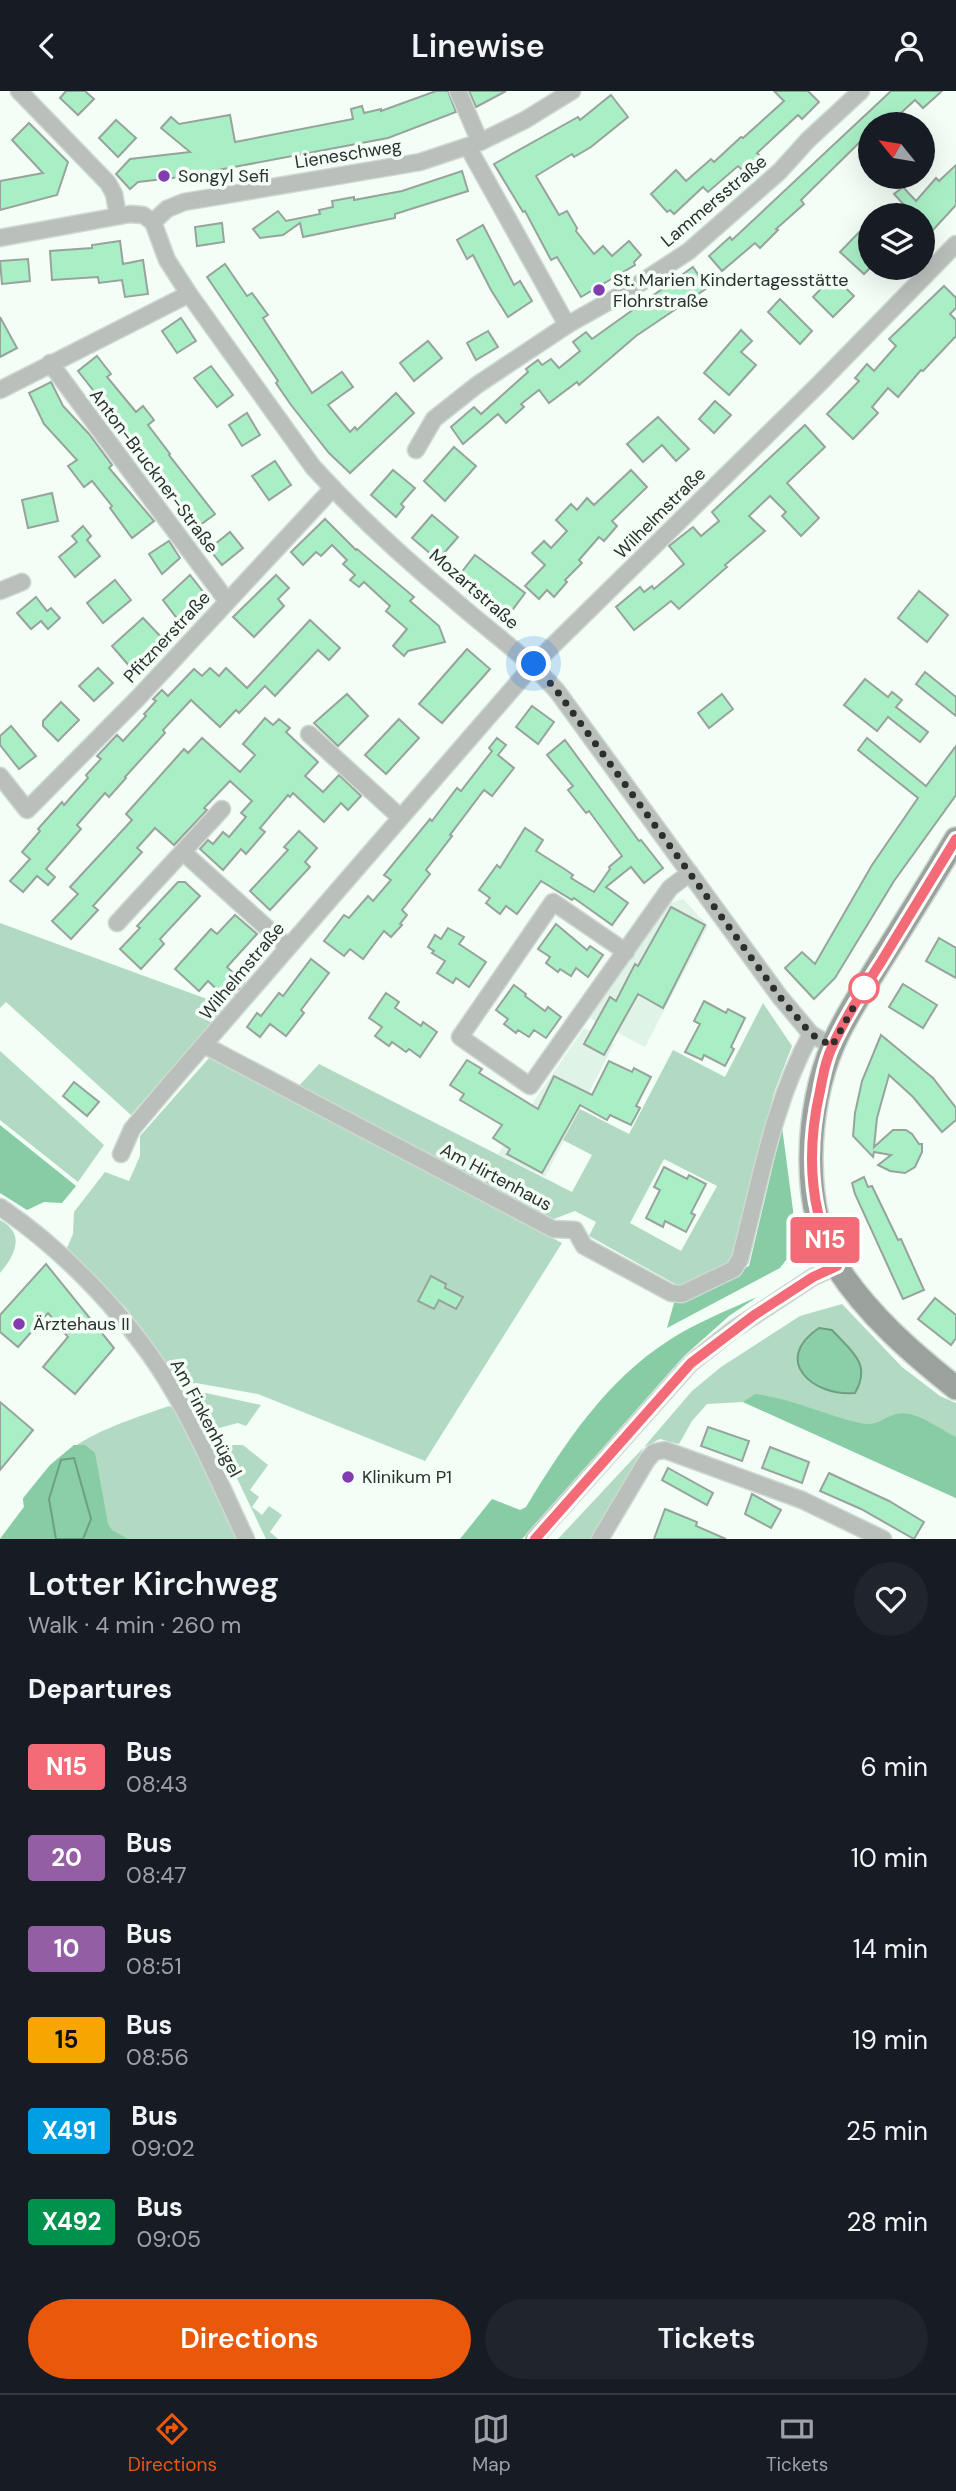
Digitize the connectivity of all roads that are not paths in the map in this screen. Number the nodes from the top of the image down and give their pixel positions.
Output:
1 (19, 91) edge
2 (458, 91) edge
3 (572, 91) edge
4 (861, 91) edge
5 (474, 145) junction
6 (118, 216) junction
7 (153, 222) junction
8 (0, 238) edge
9 (956, 244) edge
10 (189, 294) junction
11 (567, 325) junction
12 (50, 363) junction
13 (0, 390) edge
14 (416, 450) dead end
15 (333, 488) junction
16 (22, 582) dead end
17 (0, 590) edge
18 (227, 601) junction
19 (534, 664) junction
20 (309, 734) dead end
21 (0, 776) edge
22 (222, 809) dead end
23 (400, 817) junction
24 (956, 839) edge
25 (183, 852) junction
26 (690, 873) junction
27 (117, 923) dead end
28 (288, 947) junction
29 (626, 952) junction
30 (811, 1034) junction
31 (204, 1045) junction
32 (832, 1046) junction
33 (121, 1154) dead end
34 (0, 1207) edge
35 (837, 1266) junction
36 (956, 1388) edge
37 (246, 1539) edge
38 (534, 1539) edge
39 (600, 1539) edge
40 (883, 1539) edge

1 - 6 street
2 - 5 street
3 - 5 street, Lieneschweg
4 - 11 street, Lammersstraße
5 - 7 street, Lieneschweg
5 - 11 street
6 - 7 street
6 - 8 street
7 - 10 street, Mozartstraße
9 - 19 street, Wilhelmstraße
10 - 12 street
10 - 15 street, Mozartstraße
11 - 14 street, Lammersstraße
12 - 13 street
12 - 18 street, Anton-Bruckner-Straße
15 - 18 street, Pfitznerstraße
15 - 19 street, Mozartstraße
16 - 17 street
18 - 21 street, Pfitznerstraße
19 - 23 street, Wilhelmstraße
19 - 26 street, Mozartstraße
20 - 23 street
22 - 25 street
23 - 28 street, Wilhelmstraße
24 - 32 street
25 - 27 street
25 - 28 street
26 - 29 street
26 - 30 street, Mozartstraße
28 - 31 street, Wilhelmstraße
29 - 29 street
30 - 31 street, Am Hirtenhaus
30 - 32 street, Mozartstraße
31 - 33 street, Wilhelmstraße
32 - 35 street
34 - 37 street, Am Finkenhügel
35 - 36 street
35 - 38 street
39 - 40 street

